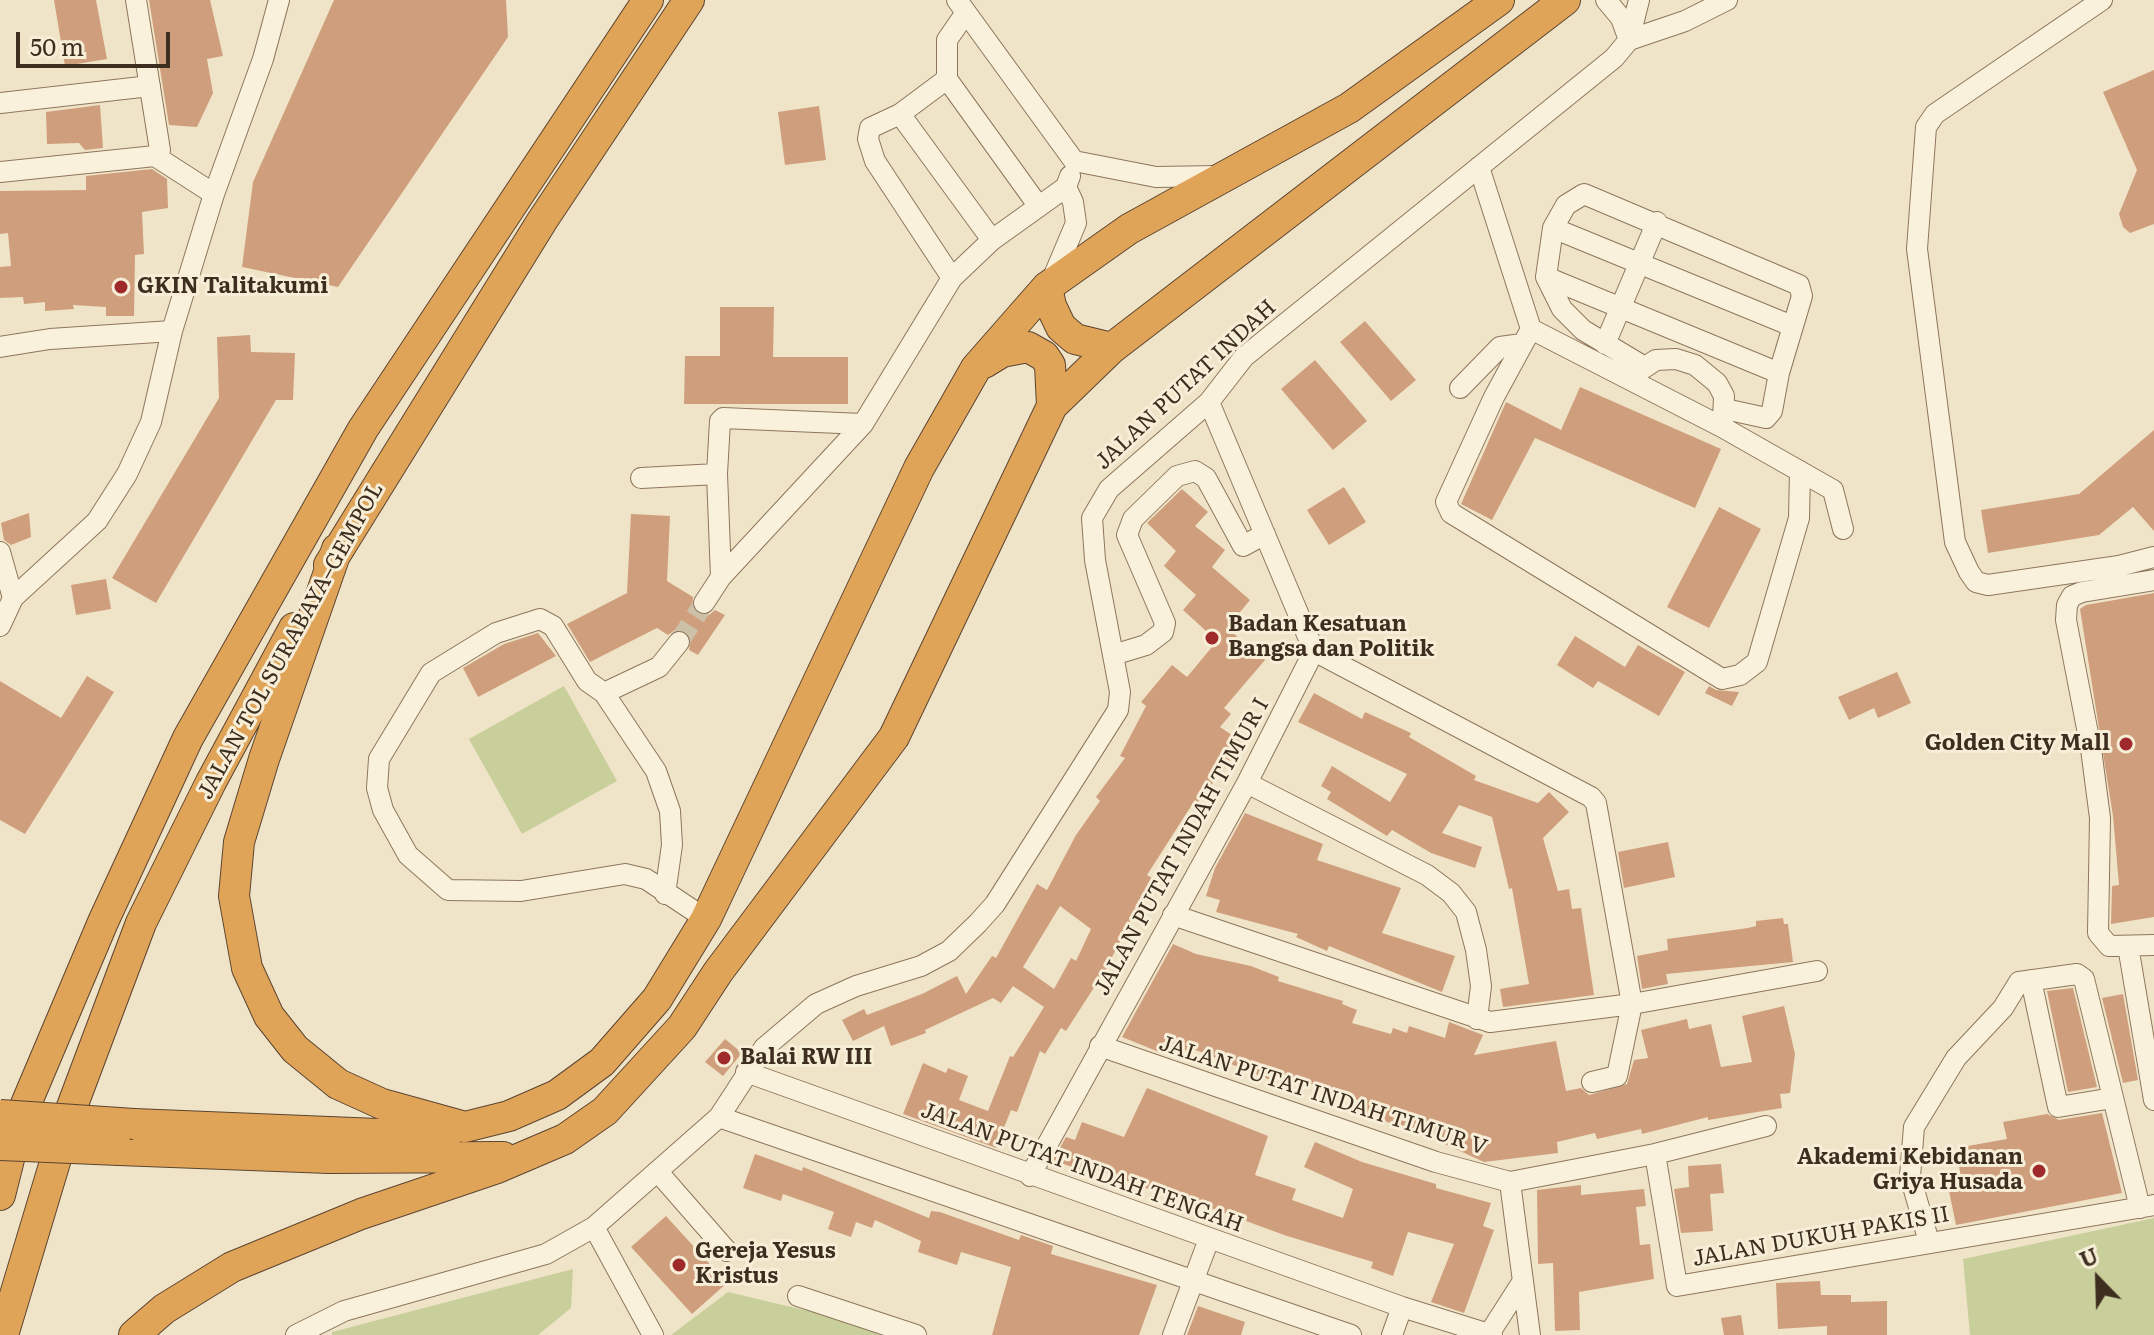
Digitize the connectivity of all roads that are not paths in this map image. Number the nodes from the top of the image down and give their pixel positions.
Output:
1 (136, 0) edge
2 (279, 0) edge
3 (648, 0) edge
4 (689, 0) edge
5 (1499, 0) edge
6 (1565, 0) edge
7 (1606, 0) edge
8 (1639, 0) edge
9 (1727, 0) edge
10 (2102, 0) edge
11 (961, 7) edge
12 (1481, 10) edge
13 (1629, 40) junction
14 (947, 79) junction
15 (150, 86) junction
16 (0, 103) edge
17 (900, 114) junction
18 (155, 156) junction
19 (1074, 161) junction
20 (1479, 167) junction
21 (0, 172) edge
22 (1226, 176) junction
23 (1066, 187) junction
24 (214, 194) junction
25 (1037, 204) junction
26 (1657, 222) junction
27 (1553, 228) junction
28 (992, 240) junction
29 (1640, 264) junction
30 (1546, 277) junction
31 (952, 278) junction
32 (1048, 286) junction
33 (1621, 308) junction
34 (1792, 326) junction
35 (172, 331) junction
36 (1527, 337) junction
37 (1605, 344) junction
38 (0, 347) edge
39 (1112, 348) junction
40 (1643, 366) junction
41 (976, 368) junction
42 (1779, 373) junction
43 (1627, 381) junction
44 (1460, 388) dead end
45 (1209, 402) junction
46 (1052, 406) junction
47 (1724, 418) junction
48 (863, 424) junction
49 (1800, 471) junction
50 (717, 474) junction
51 (641, 478) dead end
52 (1843, 529) dead end
53 (1265, 534) junction
54 (337, 549) junction
55 (0, 552) edge
56 (2154, 557) edge
57 (721, 577) junction
58 (2154, 580) edge
59 (13, 598) junction
60 (704, 603) tunnel mouth
61 (0, 626) edge
62 (679, 642) tunnel mouth
63 (1314, 651) junction
64 (1113, 655) junction
65 (604, 693) junction
66 (1247, 783) junction
67 (665, 894) junction
68 (1173, 915) junction
69 (706, 919) junction
70 (2154, 945) edge
71 (2128, 946) junction
72 (1817, 971) dead end
73 (2031, 980) junction
74 (1632, 1004) junction
75 (1477, 1019) junction
76 (1100, 1046) junction
77 (746, 1072) junction
78 (1592, 1082) dead end
79 (2113, 1098) junction
80 (2154, 1100) edge
81 (719, 1117) junction
82 (1766, 1126) dead end
83 (465, 1127) junction
84 (6, 1128) edge
85 (127, 1137) junction
86 (1655, 1154) junction
87 (521, 1156) junction
88 (0, 1167) edge
89 (658, 1172) junction
90 (1030, 1176) junction
91 (1510, 1182) junction
92 (2144, 1182) edge
93 (0, 1195) edge
94 (2147, 1206) edge
95 (594, 1227) junction
96 (1209, 1239) junction
97 (1929, 1242) junction
98 (727, 1251) dead end
99 (1192, 1278) junction
100 (1523, 1281) junction
101 (798, 1296) dead end
102 (1402, 1307) junction
103 (318, 1329) edge
104 (1491, 1334) edge
105 (3, 1335) edge
106 (134, 1335) edge
107 (296, 1335) edge
108 (653, 1335) edge
109 (916, 1335) edge
110 (1173, 1335) edge
111 (1351, 1335) edge
112 (1392, 1335) edge
113 (1530, 1335) edge

1 - 15 street
2 - 24 street
3 - 84 highway, JALAN TOL SURABAYA–GEMPOL
4 - 54 highway, JALAN TOL SURABAYA–GEMPOL
5 - 12 highway
6 - 39 highway
7 - 13 street
8 - 13 street
9 - 13 street
10 - 56 street
11 - 14 street
11 - 19 street
12 - 22 highway
13 - 20 street, JALAN PUTAT INDAH
14 - 17 street
14 - 25 street
15 - 16 street
15 - 18 street
17 - 28 street
17 - 31 street
18 - 21 street
18 - 24 street
19 - 22 street
19 - 23 street
20 - 36 street
20 - 45 street, JALAN PUTAT INDAH
22 - 32 highway
23 - 25 street
23 - 32 street
24 - 35 street
25 - 28 street
26 - 27 street
26 - 29 street
26 - 34 street
27 - 29 street
27 - 30 street
28 - 31 street
29 - 33 street
29 - 34 street
30 - 33 street
30 - 37 street
31 - 48 street
32 - 39 highway
32 - 41 highway
33 - 37 street
33 - 42 street
34 - 42 street
35 - 38 street
35 - 59 street
36 - 43 street
36 - 44 street
36 - 49 street
37 - 40 street
39 - 46 highway
40 - 43 street
40 - 47 street
41 - 46 highway
41 - 69 highway
42 - 47 street
43 - 47 street
45 - 53 street
45 - 64 street, JALAN PUTAT INDAH
46 - 87 highway
47 - 49 street
48 - 50 street
48 - 57 street
49 - 52 street
50 - 51 street
50 - 57 street
53 - 63 street
53 - 64 street
54 - 83 highway
54 - 105 highway, JALAN TOL SURABAYA–GEMPOL
55 - 59 street
57 - 60 street
58 - 71 street
59 - 61 street
62 - 65 street
63 - 66 street, JALAN PUTAT INDAH TIMUR I
63 - 74 street
64 - 77 street, JALAN PUTAT INDAH
65 - 67 street
65 - 67 street
66 - 68 street, JALAN PUTAT INDAH TIMUR I
66 - 75 street
67 - 69 street
68 - 75 street
68 - 76 street, JALAN PUTAT INDAH TIMUR I
69 - 83 highway
70 - 71 street
71 - 80 street
72 - 74 street
73 - 79 street
73 - 79 street
73 - 97 street
74 - 75 street
74 - 78 street
76 - 90 street, JALAN PUTAT INDAH TIMUR I
76 - 91 street, JALAN PUTAT INDAH TIMUR V
77 - 81 street, JALAN PUTAT INDAH
77 - 90 street, JALAN PUTAT INDAH TENGAH
79 - 92 street
81 - 89 street, JALAN PUTAT INDAH
81 - 99 street
82 - 86 street, JALAN PUTAT INDAH TIMUR V
83 - 85 highway
84 - 85 highway, bridge
84 - 88 highway
84 - 93 highway, JALAN TOL SURABAYA–GEMPOL
85 - 87 highway
86 - 91 street, JALAN PUTAT INDAH TIMUR V
86 - 97 street, JALAN DUKUH PAKIS II
87 - 106 highway
89 - 95 street, JALAN PUTAT INDAH
89 - 98 street
90 - 96 street, JALAN PUTAT INDAH TENGAH
91 - 100 street
92 - 94 street
94 - 97 street, JALAN DUKUH PAKIS II
95 - 103 street, JALAN PUTAT INDAH
95 - 108 street
96 - 99 street
96 - 102 street, JALAN PUTAT INDAH TENGAH
99 - 110 street
99 - 111 street
100 - 104 street
100 - 113 street
101 - 109 street
102 - 104 street, JALAN PUTAT INDAH TENGAH
102 - 112 street
103 - 107 street, JALAN PUTAT INDAH

